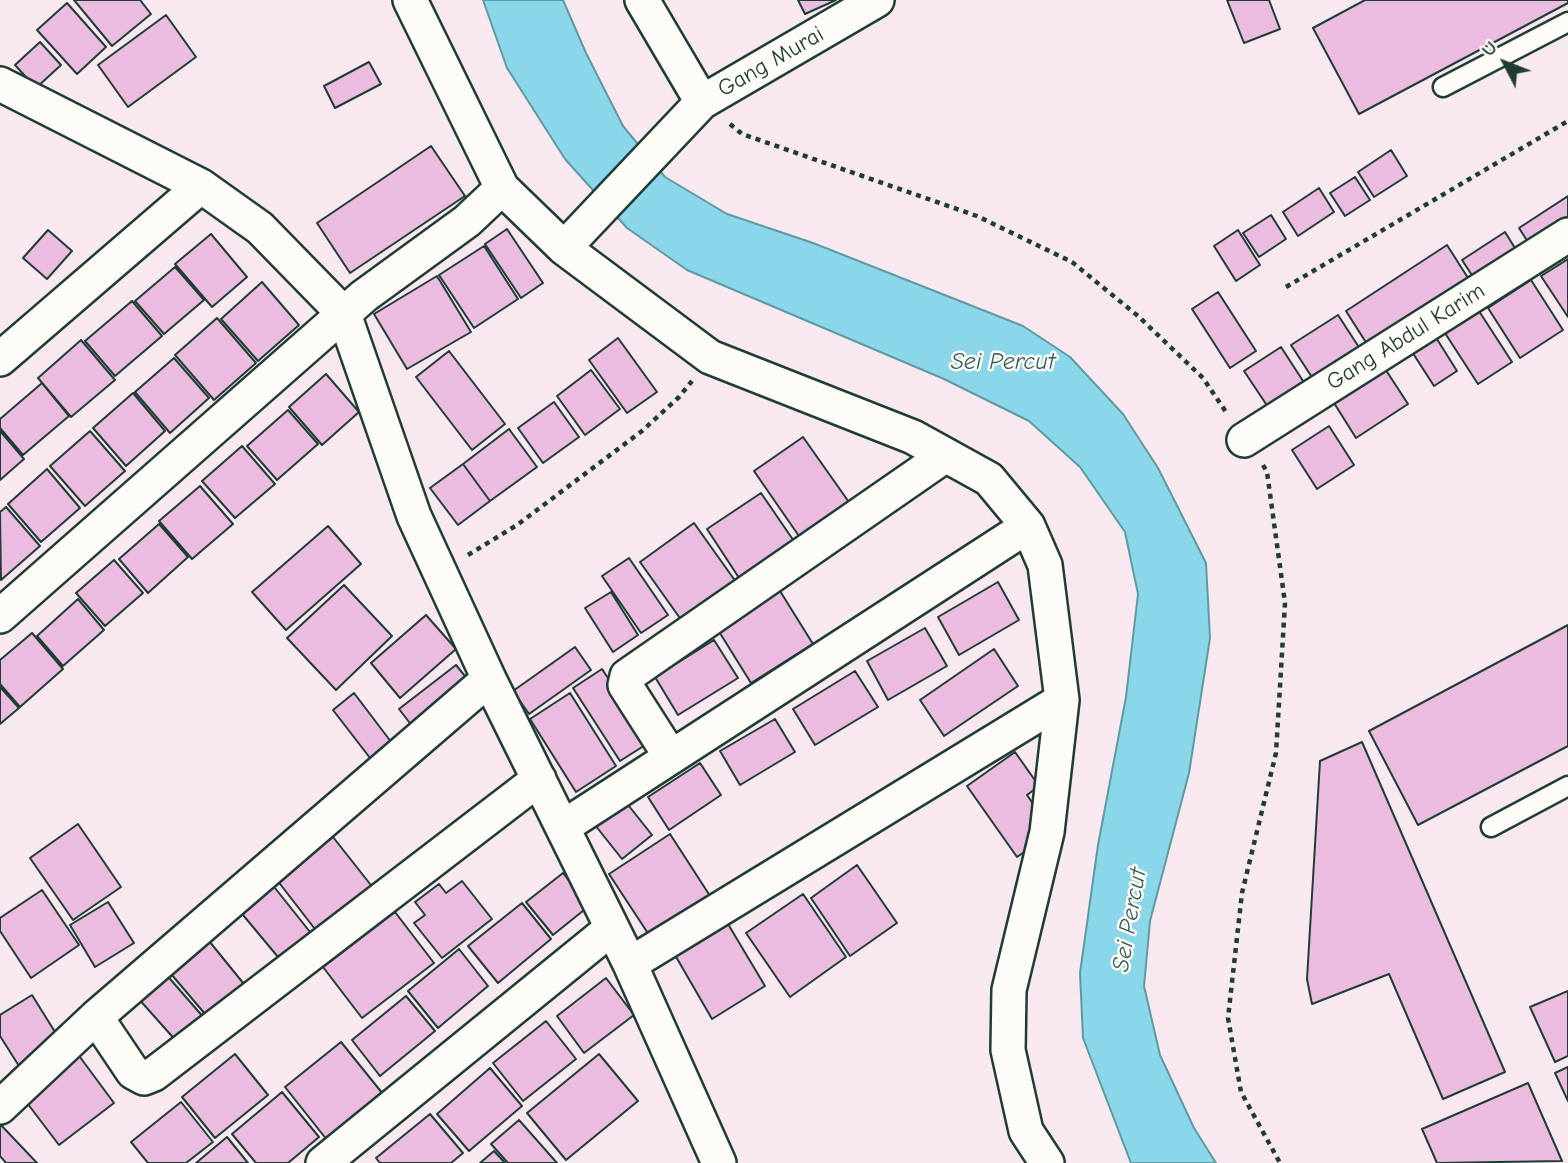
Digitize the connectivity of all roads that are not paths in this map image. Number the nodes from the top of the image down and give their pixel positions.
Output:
1 (410, 0) edge
2 (642, 0) edge
3 (877, 0) edge
4 (1568, 22) edge
5 (0, 84) edge
6 (1443, 87) dead end
7 (696, 109) junction
8 (201, 186) junction
9 (502, 188) junction
10 (1568, 235) edge
11 (573, 239) junction
12 (344, 314) junction
13 (0, 359) edge
14 (1244, 440) road end
15 (946, 455) junction
16 (1028, 526) junction
17 (0, 616) edge
18 (489, 679) junction
19 (1062, 700) junction
20 (671, 757) junction
21 (540, 779) junction
22 (1568, 786) edge
23 (562, 827) junction
24 (1491, 827) dead end
25 (612, 928) junction
26 (630, 964) junction
27 (96, 1017) junction
28 (0, 1107) edge
29 (324, 1163) edge
30 (719, 1163) edge
31 (1047, 1163) edge

1 - 9 street
2 - 7 street
3 - 7 street, Gang Murai
4 - 6 lane
5 - 8 street
7 - 11 street, Gang Murai
8 - 12 street
8 - 13 street
9 - 11 street
9 - 12 street
10 - 14 street, Gang Abdul Karim
11 - 15 street
12 - 17 street
12 - 18 street
15 - 16 street
15 - 20 street
16 - 19 street
16 - 20 street
18 - 21 street
18 - 27 street
19 - 26 street
19 - 31 street
20 - 23 street
21 - 23 street
21 - 27 street
22 - 24 lane
23 - 25 street
25 - 26 street
25 - 29 street
26 - 30 street
27 - 28 street

